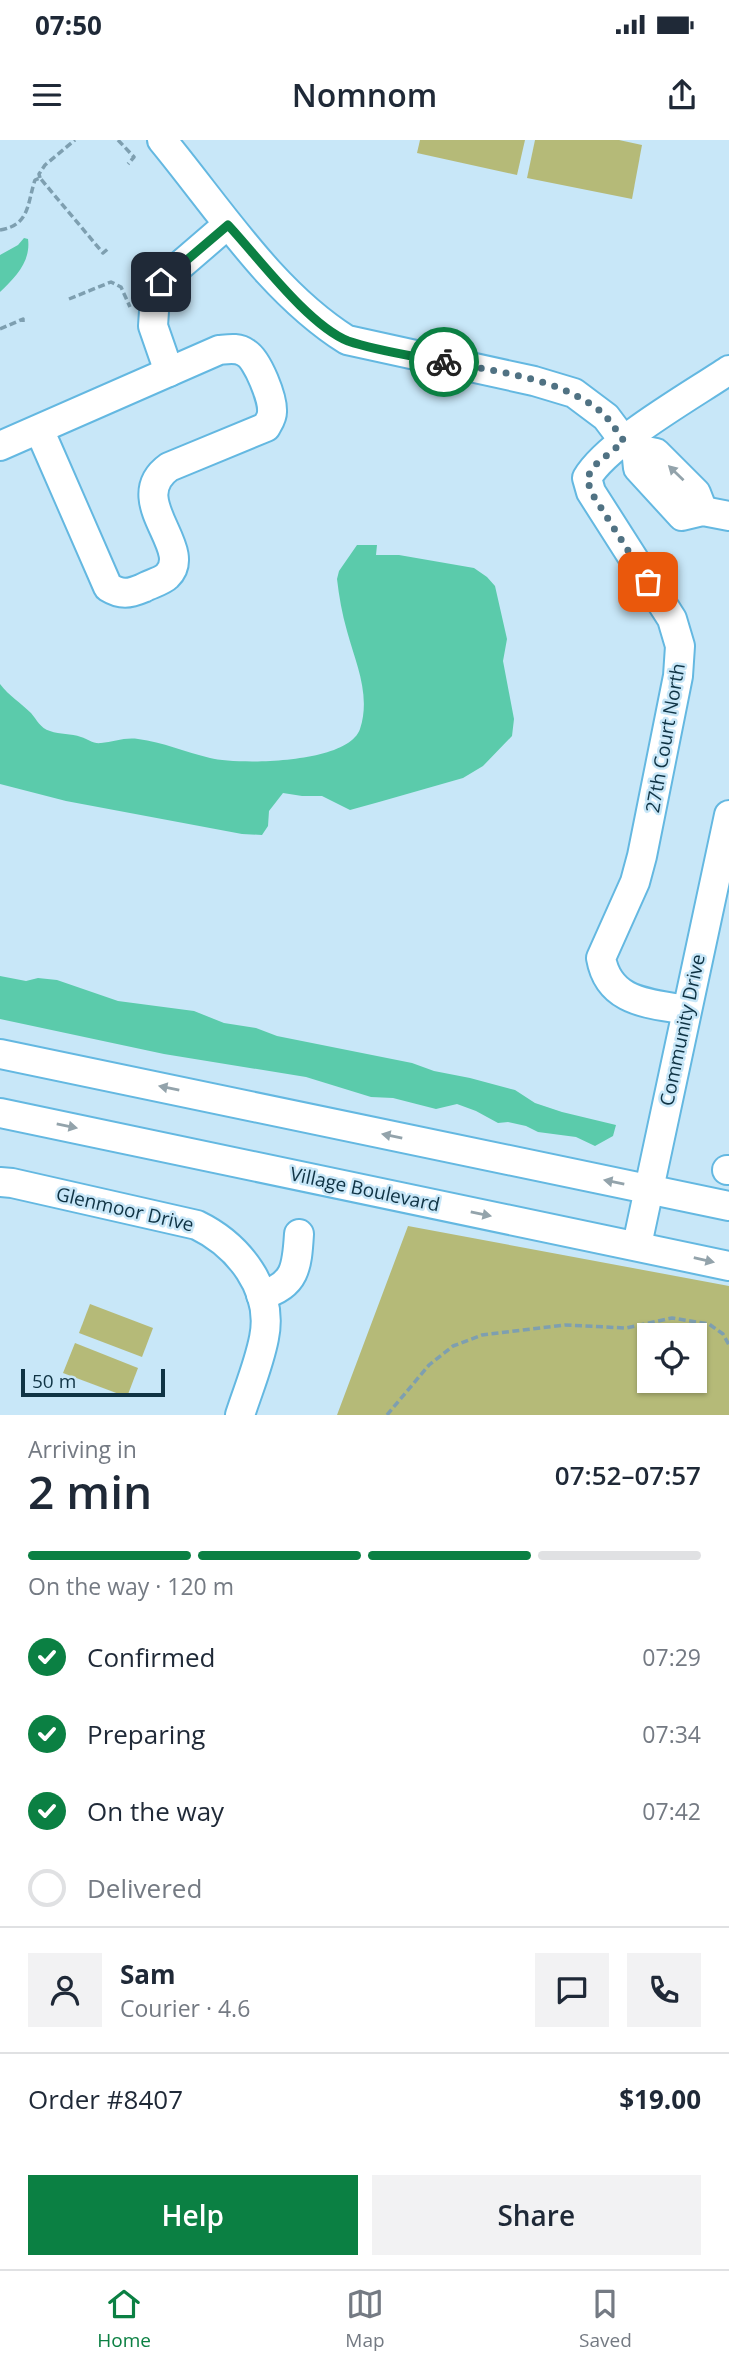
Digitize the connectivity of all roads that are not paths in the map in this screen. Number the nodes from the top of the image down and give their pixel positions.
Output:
1 (162, 140) edge
2 (228, 225) junction
3 (729, 370) edge
4 (169, 372) junction
5 (39, 429) junction
6 (630, 445) junction
7 (0, 446) edge
8 (716, 514) edge
9 (729, 815) edge
10 (686, 1010) junction
11 (0, 1054) edge
12 (0, 1113) edge
13 (0, 1182) edge
14 (649, 1188) junction
15 (729, 1206) edge
16 (299, 1234) dead end
17 (637, 1245) junction
18 (729, 1266) edge
19 (261, 1295) junction
20 (240, 1415) edge

1 - 2 street
2 - 4 street
2 - 6 street
3 - 6 street, 27th Court North
4 - 5 street
4 - 5 street
5 - 7 street
6 - 8 street
6 - 10 street, 27th Court North
9 - 10 street, Community Drive
10 - 14 street, Community Drive
14 -> 11 street
12 -> 17 street, Village Boulevard
13 - 19 street, Glenmoor Drive
14 - 15 street
14 - 17 street, Community Drive
16 - 19 street
17 -> 18 street, Village Boulevard
19 - 20 street, Glenmoor Drive

